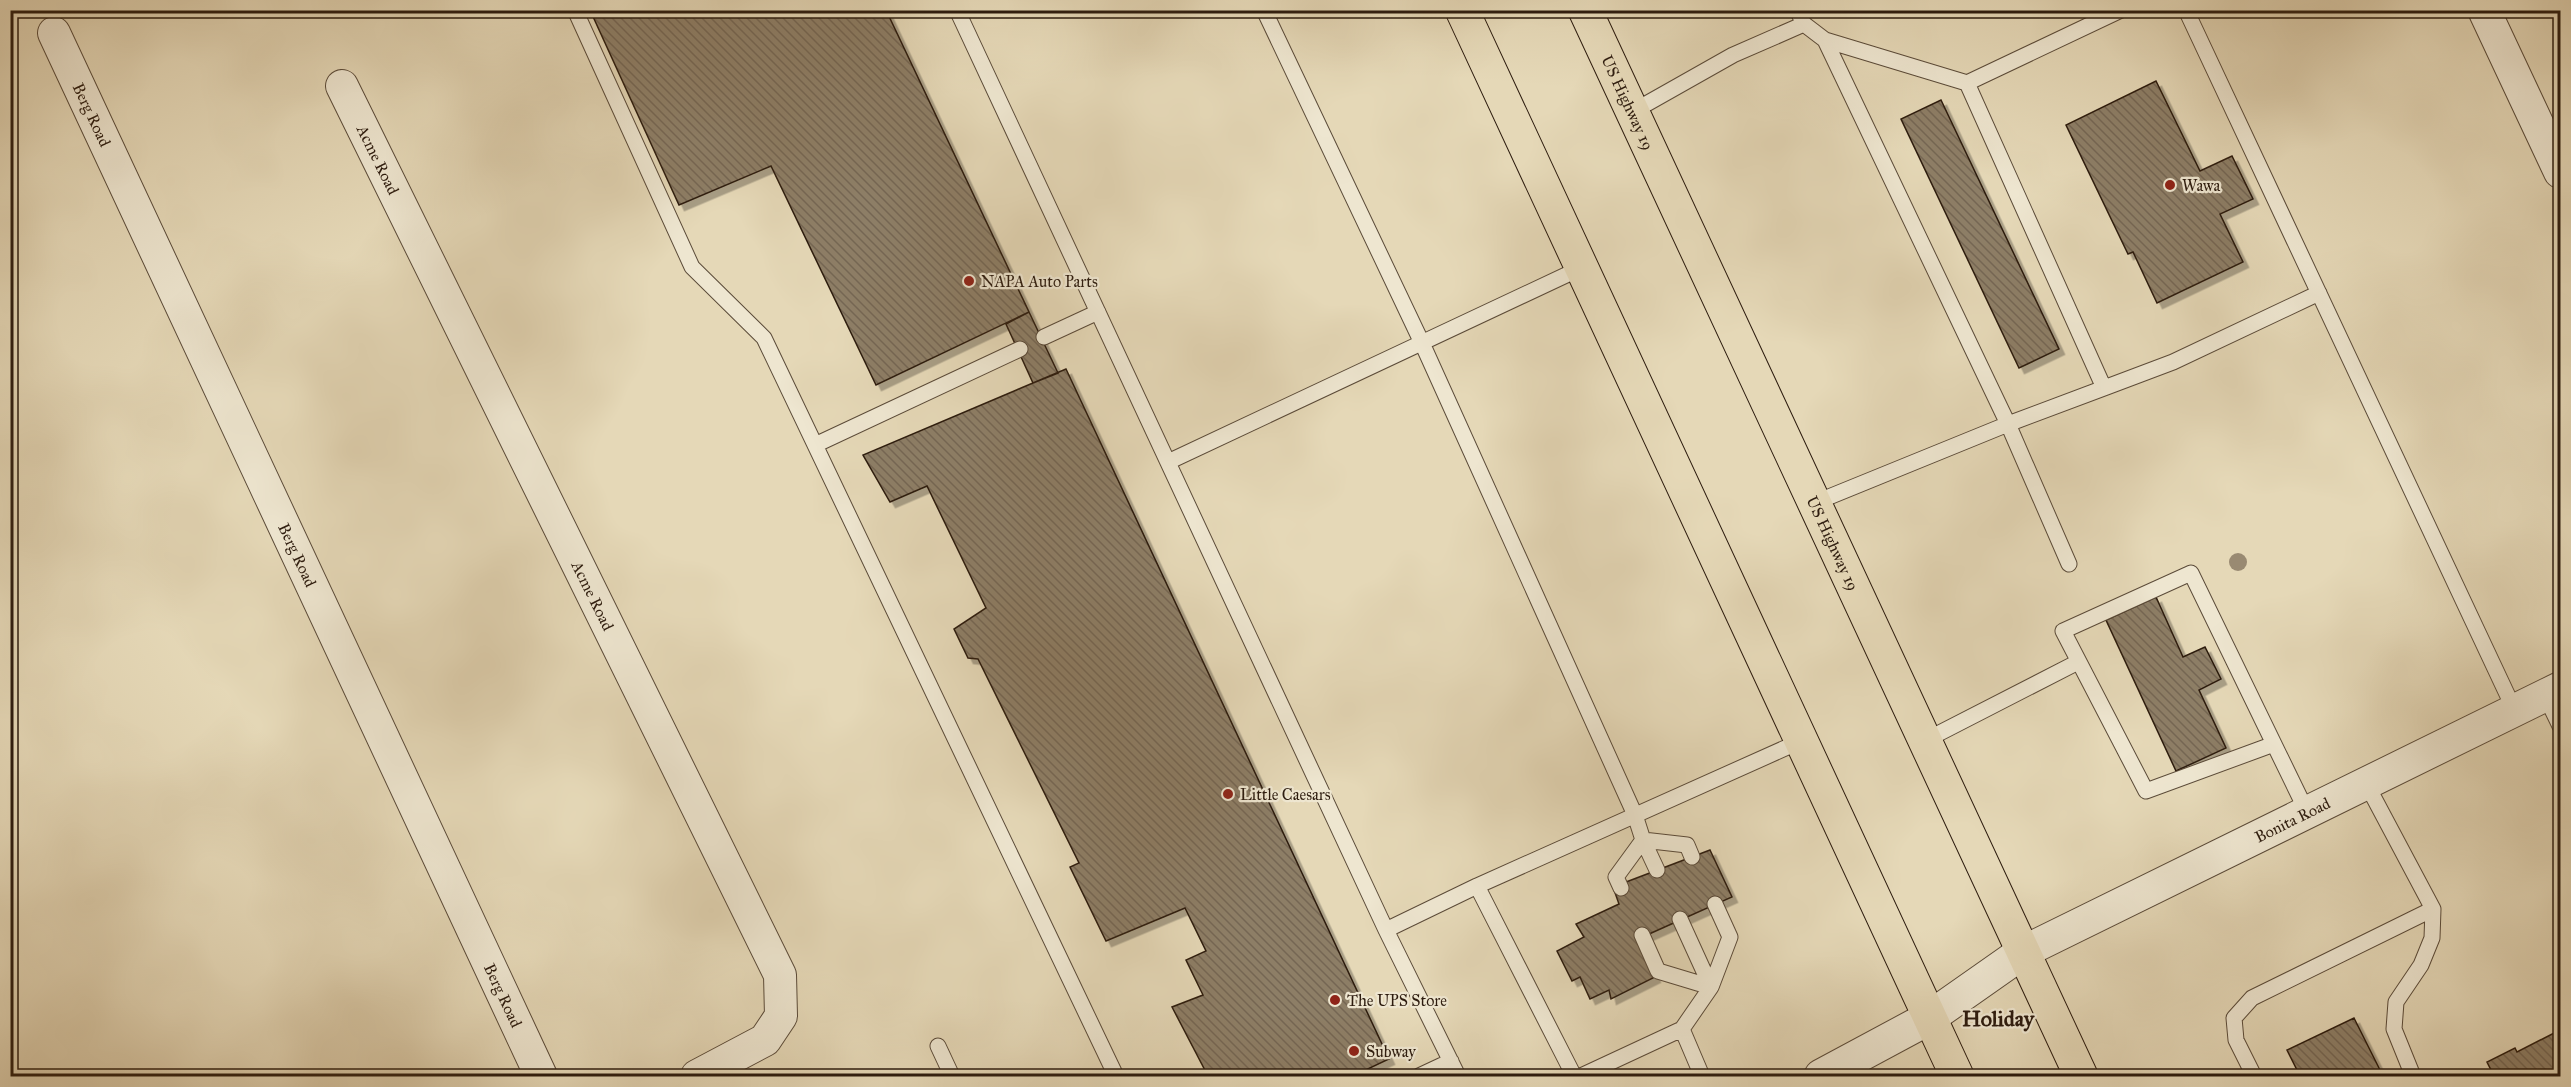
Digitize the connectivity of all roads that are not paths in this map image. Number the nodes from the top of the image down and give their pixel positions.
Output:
1 (575, 10) edge
2 (957, 10) edge
3 (1264, 10) edge
4 (1462, 10) edge
5 (1585, 10) edge
6 (2121, 10) edge
7 (2186, 10) edge
8 (2484, 10) edge
9 (1801, 17) edge
10 (54, 33) dead end
11 (1825, 40) junction
12 (1967, 83) junction
13 (342, 86) dead end
14 (1632, 112) junction
15 (2560, 172) edge
16 (1581, 268) junction
17 (2319, 293) junction
18 (1098, 312) junction
19 (1044, 337) dead end
20 (1422, 344) junction
21 (1020, 349) dead end
22 (2104, 388) junction
23 (2008, 424) junction
24 (815, 445) junction
25 (1168, 462) junction
26 (1814, 503) junction
27 (2069, 564) dead end
28 (2078, 662) junction
29 (2553, 692) edge
30 (2514, 709) junction
31 (2560, 726) edge
32 (1801, 741) junction
33 (1924, 741) junction
34 (2274, 744) junction
35 (2366, 783) junction
36 (2307, 812) junction
37 (1635, 815) junction
38 (1643, 840) junction
39 (1692, 857) dead end
40 (1657, 870) dead end
41 (1477, 886) junction
42 (1621, 888) dead end
43 (1715, 904) dead end
44 (2433, 909) junction
45 (1680, 919) dead end
46 (1386, 930) junction
47 (1642, 935) dead end
48 (2023, 952) junction
49 (1711, 987) junction
50 (1929, 1018) junction
51 (1682, 1029) junction
52 (938, 1046) dead end
53 (1451, 1061) junction
54 (540, 1077) edge
55 (697, 1077) edge
56 (952, 1077) edge
57 (1116, 1077) edge
58 (1419, 1077) edge
59 (1458, 1077) edge
60 (1574, 1077) edge
61 (1581, 1077) edge
62 (1702, 1077) edge
63 (1821, 1077) edge
64 (1956, 1077) edge
65 (2081, 1077) edge
66 (2254, 1077) edge
67 (2413, 1077) edge

1 - 24 lane
2 - 18 lane
3 - 20 lane
4 - 16 highway
5 - 14 highway, US Highway 19
6 - 12 lane
7 - 17 lane
8 - 15 street
9 - 11 lane
9 - 14 lane
10 - 54 street, Berg Road
11 - 12 lane
11 - 23 lane
12 - 22 lane
13 - 55 street, Acme Road
14 - 26 highway, US Highway 19
16 - 20 lane
16 - 32 highway
17 - 22 lane
17 - 30 lane
18 - 19 lane
18 - 25 lane
20 - 25 lane
20 - 37 lane
21 - 24 lane
22 - 23 lane
23 - 26 lane
23 - 27 lane
24 - 57 lane
25 - 46 lane
26 - 33 highway, US Highway 19
28 - 33 lane
28 - 34 lane
28 - 34 lane
29 - 30 street, Bonita Road
29 - 31 lane
30 - 35 street, Bonita Road
32 - 37 lane
32 - 50 highway
33 - 48 highway, US Highway 19
34 - 36 lane
35 - 36 street, Bonita Road
35 - 44 lane
36 - 48 street, Bonita Road
37 - 38 lane
37 - 41 lane
38 - 39 lane
38 - 40 lane
38 - 42 lane
41 - 46 lane
41 - 60 lane
43 - 49 lane
44 - 66 lane
44 - 67 lane
45 - 49 lane
46 - 53 lane
47 - 49 lane
48 - 50 street
48 - 65 highway, US Highway 19
49 - 51 lane
50 - 63 street
50 - 64 highway
51 - 61 lane
51 - 62 lane
52 - 56 lane
53 - 58 lane
53 - 59 lane

